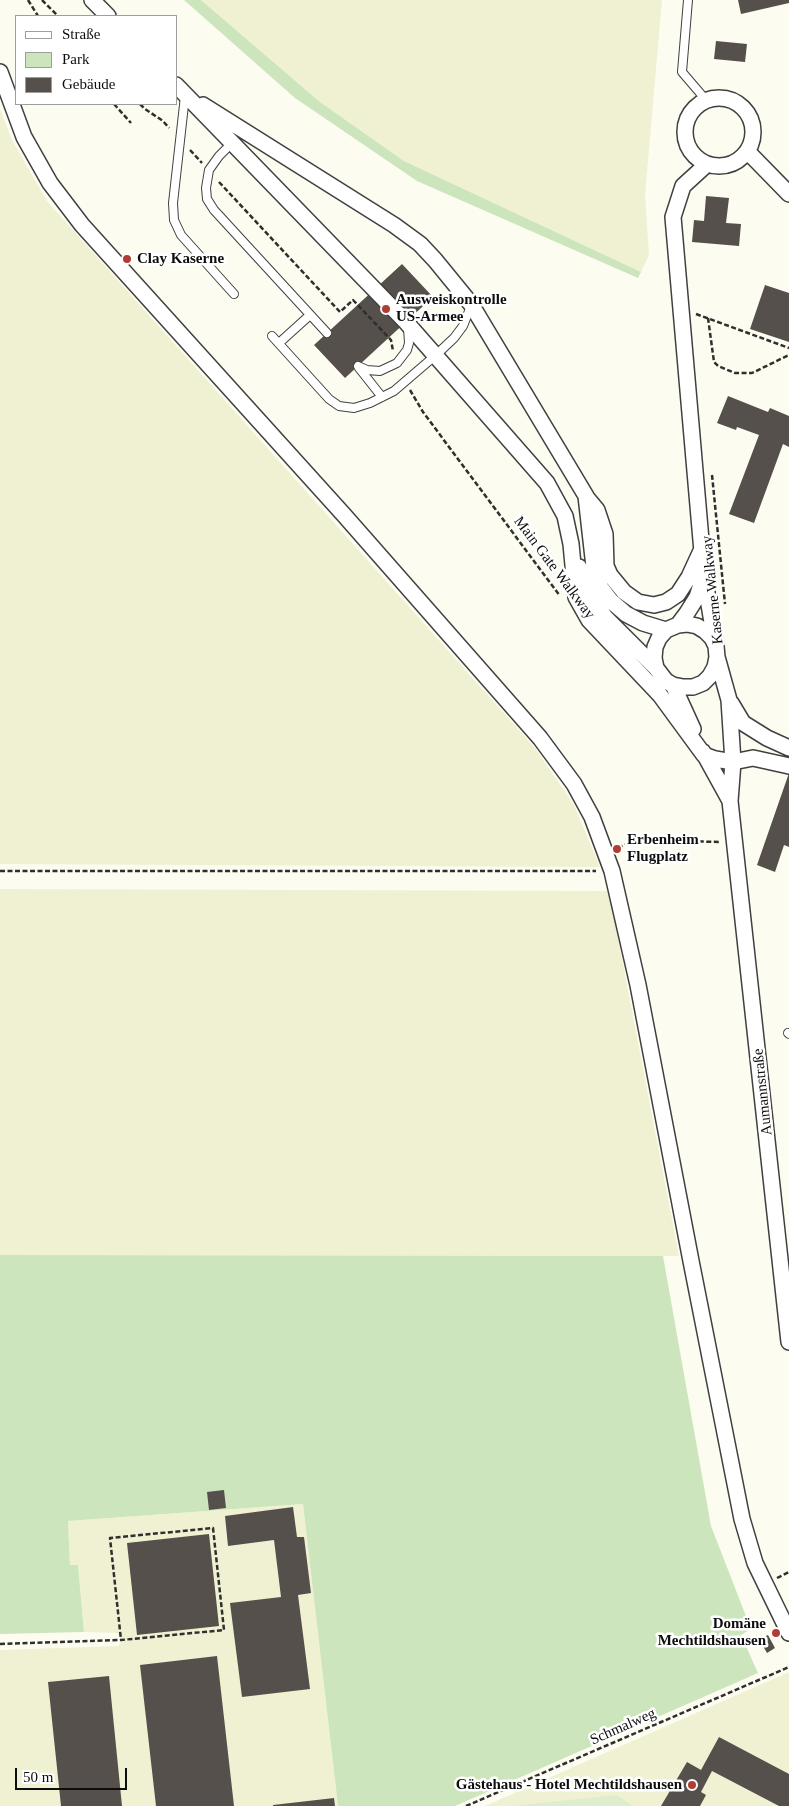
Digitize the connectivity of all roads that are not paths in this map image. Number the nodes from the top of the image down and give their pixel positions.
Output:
1 (92, 0) edge
2 (688, 0) edge
3 (107, 15) edge
4 (0, 72) edge
5 (181, 90) edge
6 (706, 100) junction
7 (244, 131) junction
8 (231, 143) junction
9 (748, 152) junction
10 (706, 165) junction
11 (789, 194) edge
12 (234, 294) dead end
13 (471, 304) junction
14 (310, 314) junction
15 (406, 322) junction
16 (327, 333) dead end
17 (272, 336) dead end
18 (278, 343) junction
19 (436, 355) junction
20 (382, 397) junction
21 (586, 496) junction
22 (571, 544) junction
23 (702, 549) junction
24 (704, 575) junction
25 (672, 628) junction
26 (717, 652) junction
27 (656, 668) junction
28 (674, 685) junction
29 (729, 700) junction
30 (789, 748) edge
31 (704, 755) junction
32 (733, 762) junction
33 (789, 766) edge
34 (730, 801) junction
35 (789, 1342) edge
36 (789, 1633) edge

1 - 3 street
2 - 6 lane
4 - 36 street
5 - 7 street
5 - 8 street
5 - 12 lane
6 - 9 street
6 - 10 street
7 - 8 lane
7 - 13 street
8 - 14 lane
8 - 15 street
9 - 10 street
9 - 11 street
10 - 23 street
13 - 19 lane
13 - 21 street
14 - 16 lane
14 - 18 lane
15 - 19 street
15 - 20 lane
17 - 18 lane
18 - 20 lane
19 - 20 lane
19 - 22 street
21 - 23 street
21 - 25 street
22 - 27 street
22 - 31 street
23 - 24 street
24 - 25 street
24 - 26 street
25 - 26 street
25 - 27 street
26 - 28 street
26 - 29 street
27 - 28 street
28 - 31 street
29 - 30 street
29 - 32 street
31 - 32 street
31 - 34 street
32 - 33 street
32 - 34 street
34 - 35 street, Aumannstraße

